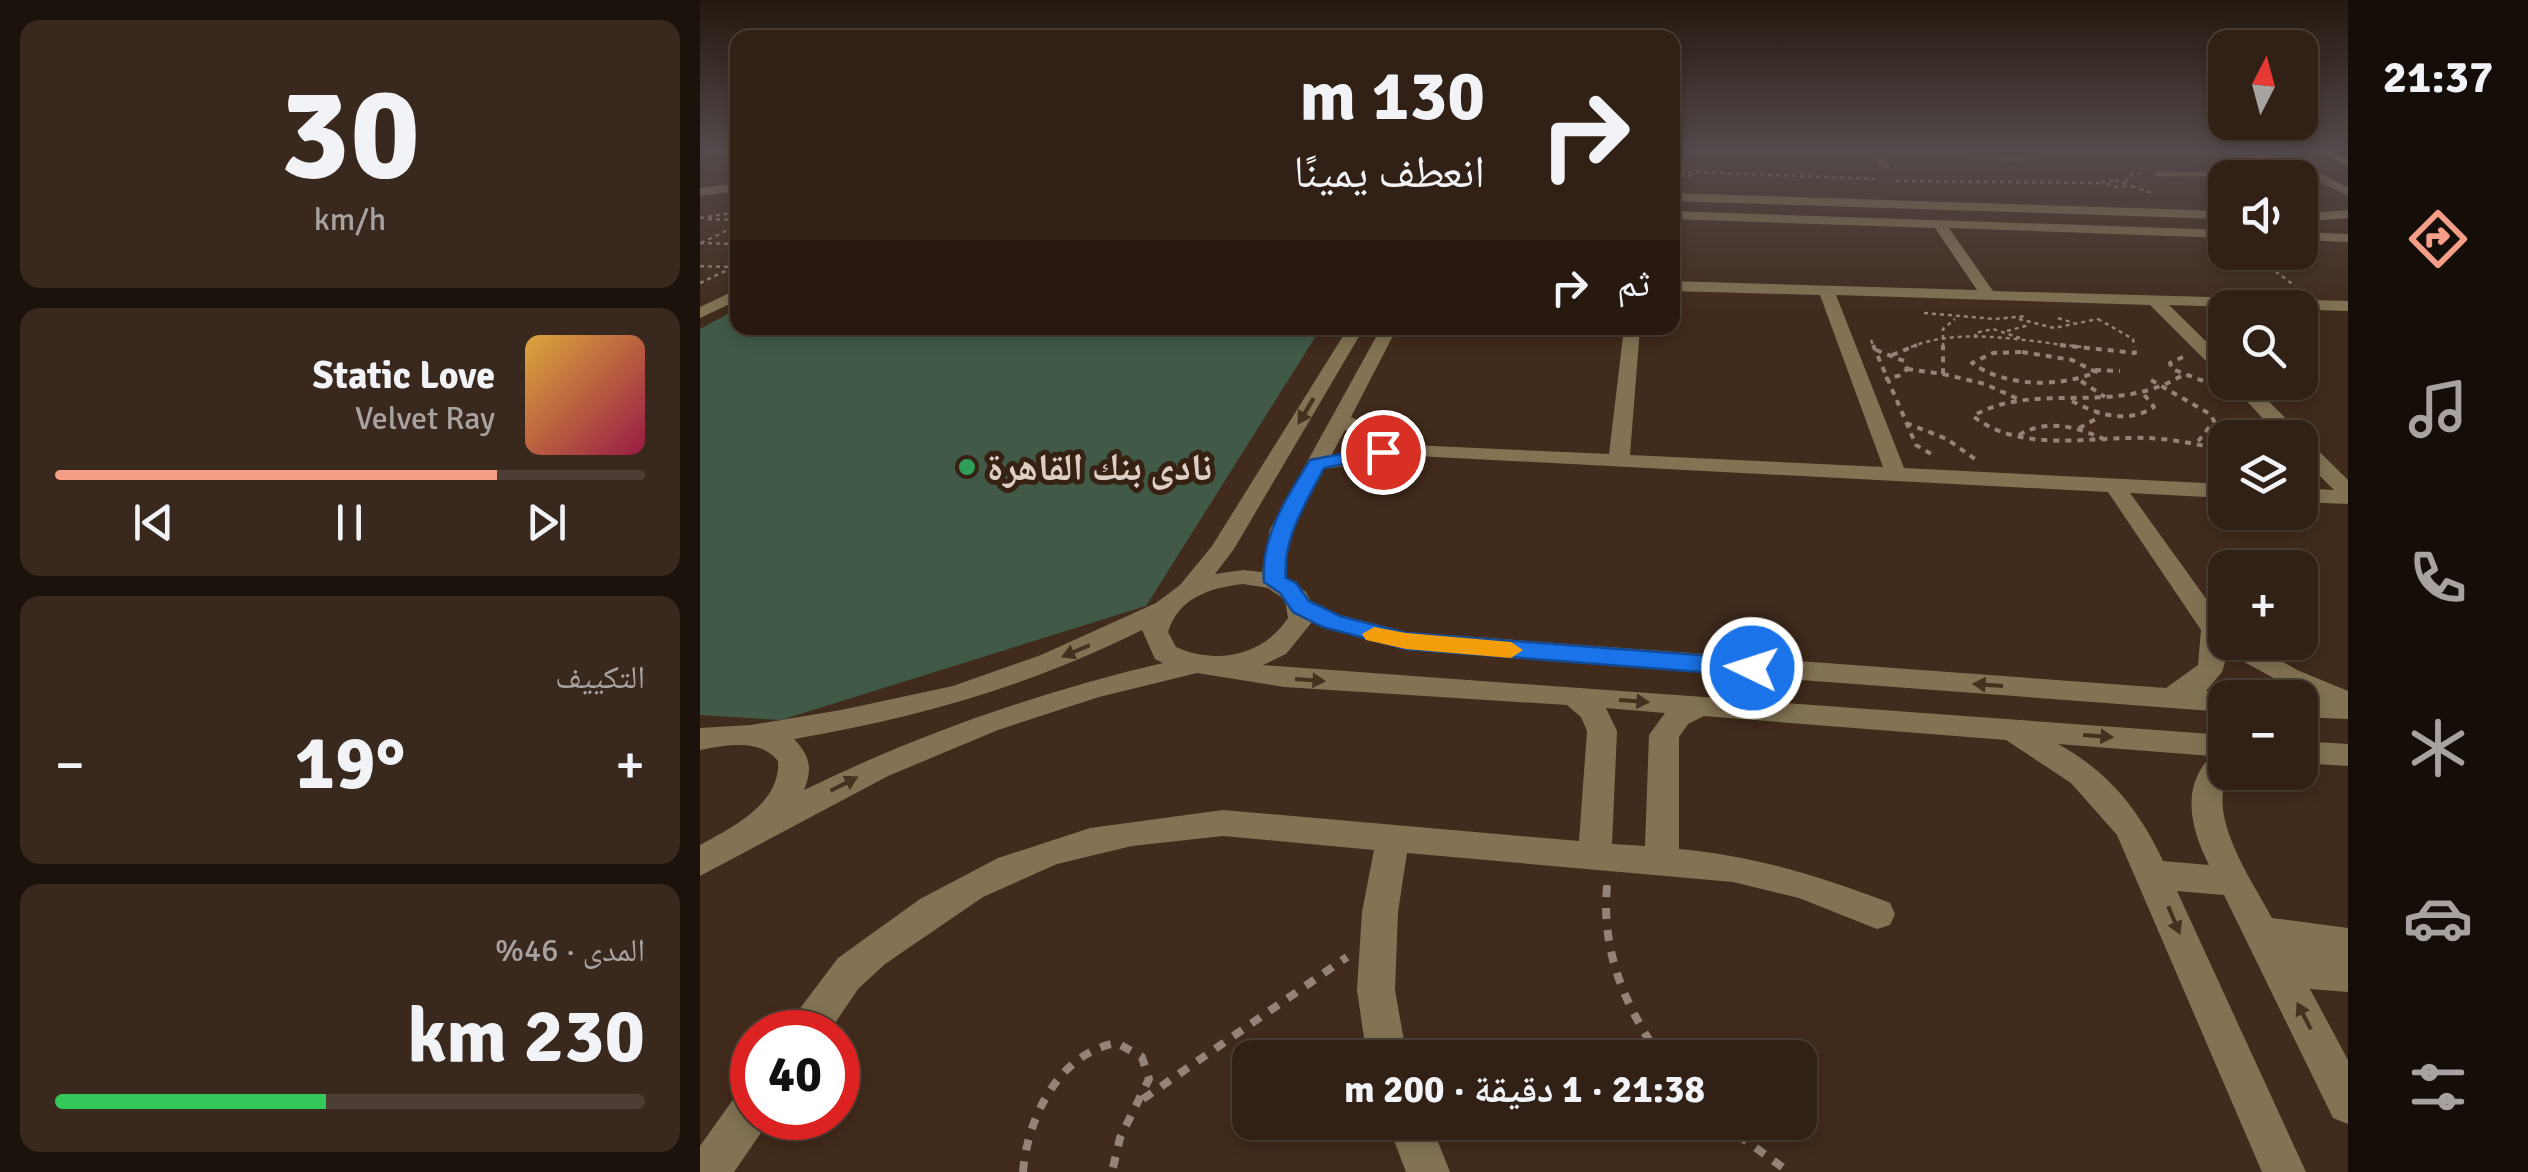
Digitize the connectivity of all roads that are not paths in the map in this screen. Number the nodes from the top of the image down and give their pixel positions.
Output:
1 (1878, 204) edge
2 (1680, 207) edge
3 (2208, 214) edge
4 (2348, 214) edge
5 (1680, 215) edge
6 (2318, 216) edge
7 (1939, 224) junction
8 (2208, 224) edge
9 (2318, 228) edge
10 (2348, 229) edge
11 (2208, 233) edge
12 (2318, 237) edge
13 (2348, 238) edge
14 (730, 274) edge
15 (1680, 286) edge
16 (1825, 288) junction
17 (1988, 294) junction
18 (700, 297) edge
19 (730, 297) edge
20 (730, 298) edge
21 (2154, 300) junction
22 (2348, 306) edge
23 (700, 313) edge
24 (1352, 335) edge
25 (1385, 335) edge
26 (1631, 335) edge
27 (2208, 363) edge
28 (2256, 400) edge
29 (1340, 419) junction
30 (2276, 420) edge
31 (1416, 450) junction
32 (1620, 460) junction
33 (2318, 463) edge
34 (1317, 464) junction
35 (1896, 474) junction
36 (2114, 485) junction
37 (2208, 490) edge
38 (2348, 494) edge
39 (2318, 495) edge
40 (1275, 582) junction
41 (1190, 590) junction
42 (1301, 606) junction
43 (1164, 609) junction
44 (2208, 616) edge
45 (2216, 660) edge
46 (2261, 660) edge
47 (1204, 666) junction
48 (1866, 676) junction
49 (1574, 696) junction
50 (2169, 698) junction
51 (2208, 701) edge
52 (2348, 702) edge
53 (1702, 706) junction
54 (2318, 708) edge
55 (2348, 710) edge
56 (1876, 719) junction
57 (1997, 728) junction
58 (756, 734) junction
59 (700, 740) edge
60 (2208, 745) edge
61 (2318, 753) edge
62 (2348, 755) edge
63 (2208, 790) edge
64 (757, 828) junction
65 (1393, 839) junction
66 (1603, 856) junction
67 (1662, 861) junction
68 (702, 862) edge
69 (2155, 875) junction
70 (2235, 882) junction
71 (1877, 914) dead end
72 (2261, 933) junction
73 (2348, 944) edge
74 (2280, 969) junction
75 (2348, 974) edge
76 (822, 1010) edge
77 (1384, 1040) edge
78 (2348, 1103) edge
79 (730, 1140) edge
80 (1415, 1140) edge
81 (708, 1172) edge
82 (1428, 1172) edge
83 (2284, 1172) edge

1 - 3 street
2 - 8 street
4 - 6 street
5 - 7 street
7 - 11 street
7 - 17 street
9 - 10 street
12 - 13 street
14 - 18 street
15 - 16 street
16 - 17 street
16 - 35 street
17 - 21 street
18 - 19 street
20 - 23 street
21 - 22 street
21 - 27 street
24 -> 41 street
25 - 29 street
26 - 32 street
28 - 30 street
29 - 31 street
29 - 34 street
31 - 32 street
31 - 34 street
32 - 35 street
33 - 38 street
34 - 40 street
35 - 36 street
36 - 37 street
36 - 44 street
38 - 39 street
40 - 41 street
40 - 42 street
41 - 43 street
42 - 47 street
42 - 48 street
43 - 47 street
43 -> 58 street
45 - 50 street
46 - 52 street
47 -> 49 street
64 -> 47 street
50 -> 48 street
48 - 56 street
49 -> 53 street
49 - 66 street
50 - 51 street
53 - 56 street
53 - 67 street
54 - 55 street
56 - 57 street
57 -> 60 street
57 - 69 street
58 - 59 street
58 - 64 street
61 - 62 street
63 - 70 street
64 - 68 street
65 - 66 street
65 - 76 street
65 - 77 street
66 - 67 street
67 - 71 street
69 - 70 street
69 -> 83 street
70 - 72 street
72 - 73 street
72 - 74 street
74 - 75 street
78 -> 74 street
79 - 81 street
80 - 82 street

